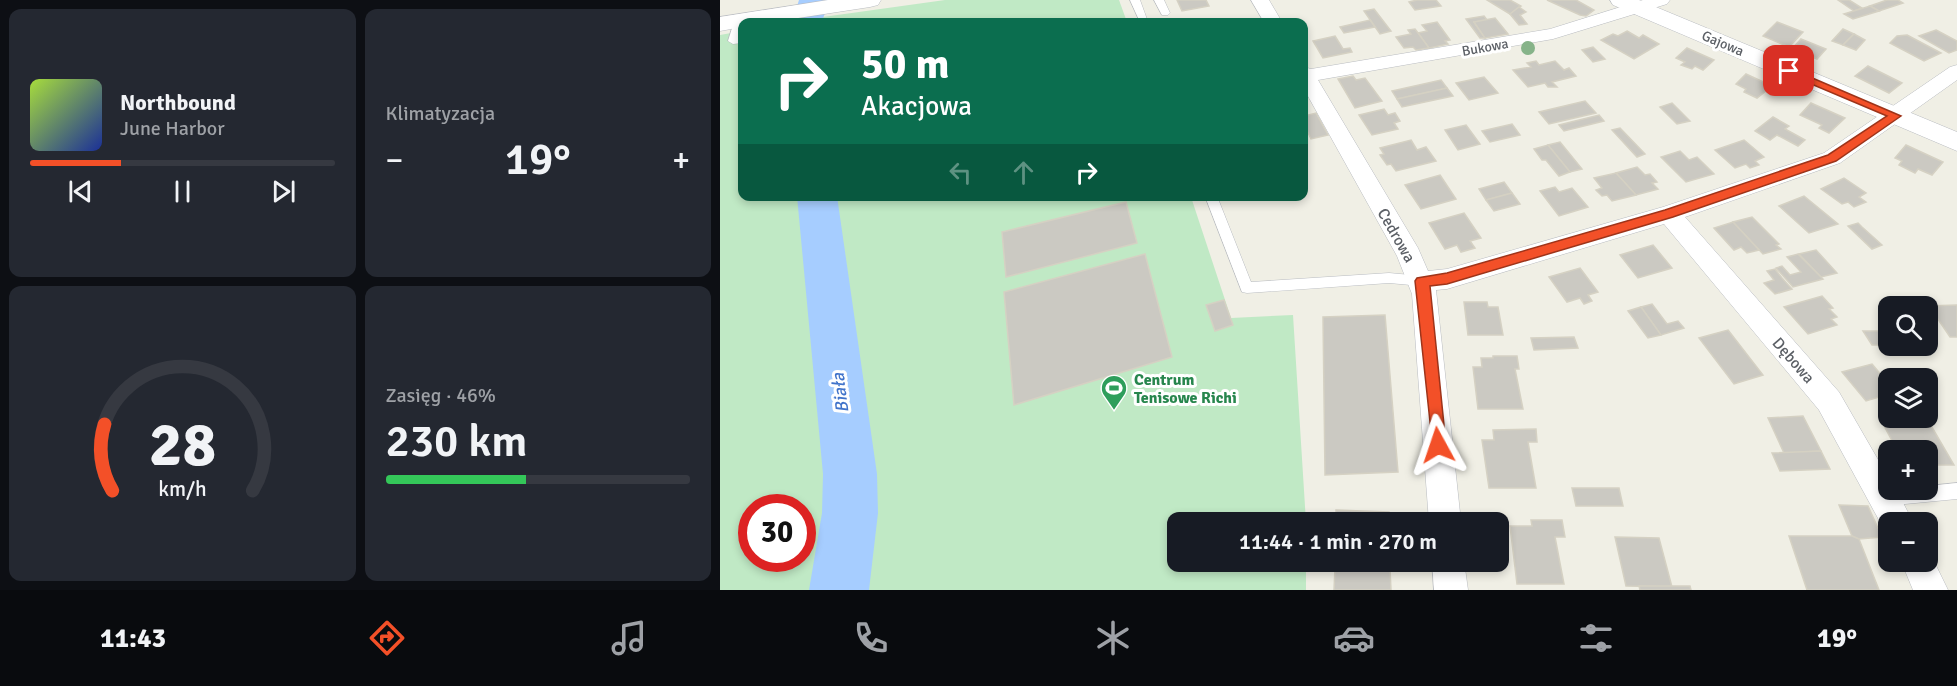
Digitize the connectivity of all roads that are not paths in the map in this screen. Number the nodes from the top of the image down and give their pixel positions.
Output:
1 (809, 0) edge
2 (870, 0) edge
3 (1135, 0) edge
4 (1159, 0) edge
5 (1260, 0) edge
6 (1641, 3) edge
7 (780, 9) junction
8 (1165, 13) dead end
9 (750, 18) edge
10 (1142, 18) edge
11 (1271, 18) edge
12 (1957, 71) edge
13 (1308, 73) edge
14 (1308, 81) edge
15 (1896, 116) junction
16 (1957, 142) edge
17 (1213, 201) edge
18 (1669, 214) junction
19 (1422, 281) junction
20 (1878, 487) edge
21 (1957, 491) edge
22 (1938, 493) edge
23 (1444, 512) edge
24 (1449, 572) edge
25 (1922, 572) edge
26 (1451, 590) edge
27 (1931, 590) edge

1 - 7 main road
2 - 7 main road
3 - 10 lane
4 - 8 lane
5 - 11 street
6 - 13 street, Bukowa
6 - 15 street, Gajowa
7 - 9 main road
12 - 15 street
14 - 19 street, Cedrowa
15 - 16 street, Gajowa
15 - 18 street
17 - 19 lane
18 - 19 street
18 - 20 street, Dębowa
19 - 23 street, Cedrowa
21 - 22 lane
24 - 26 street
25 - 27 street

